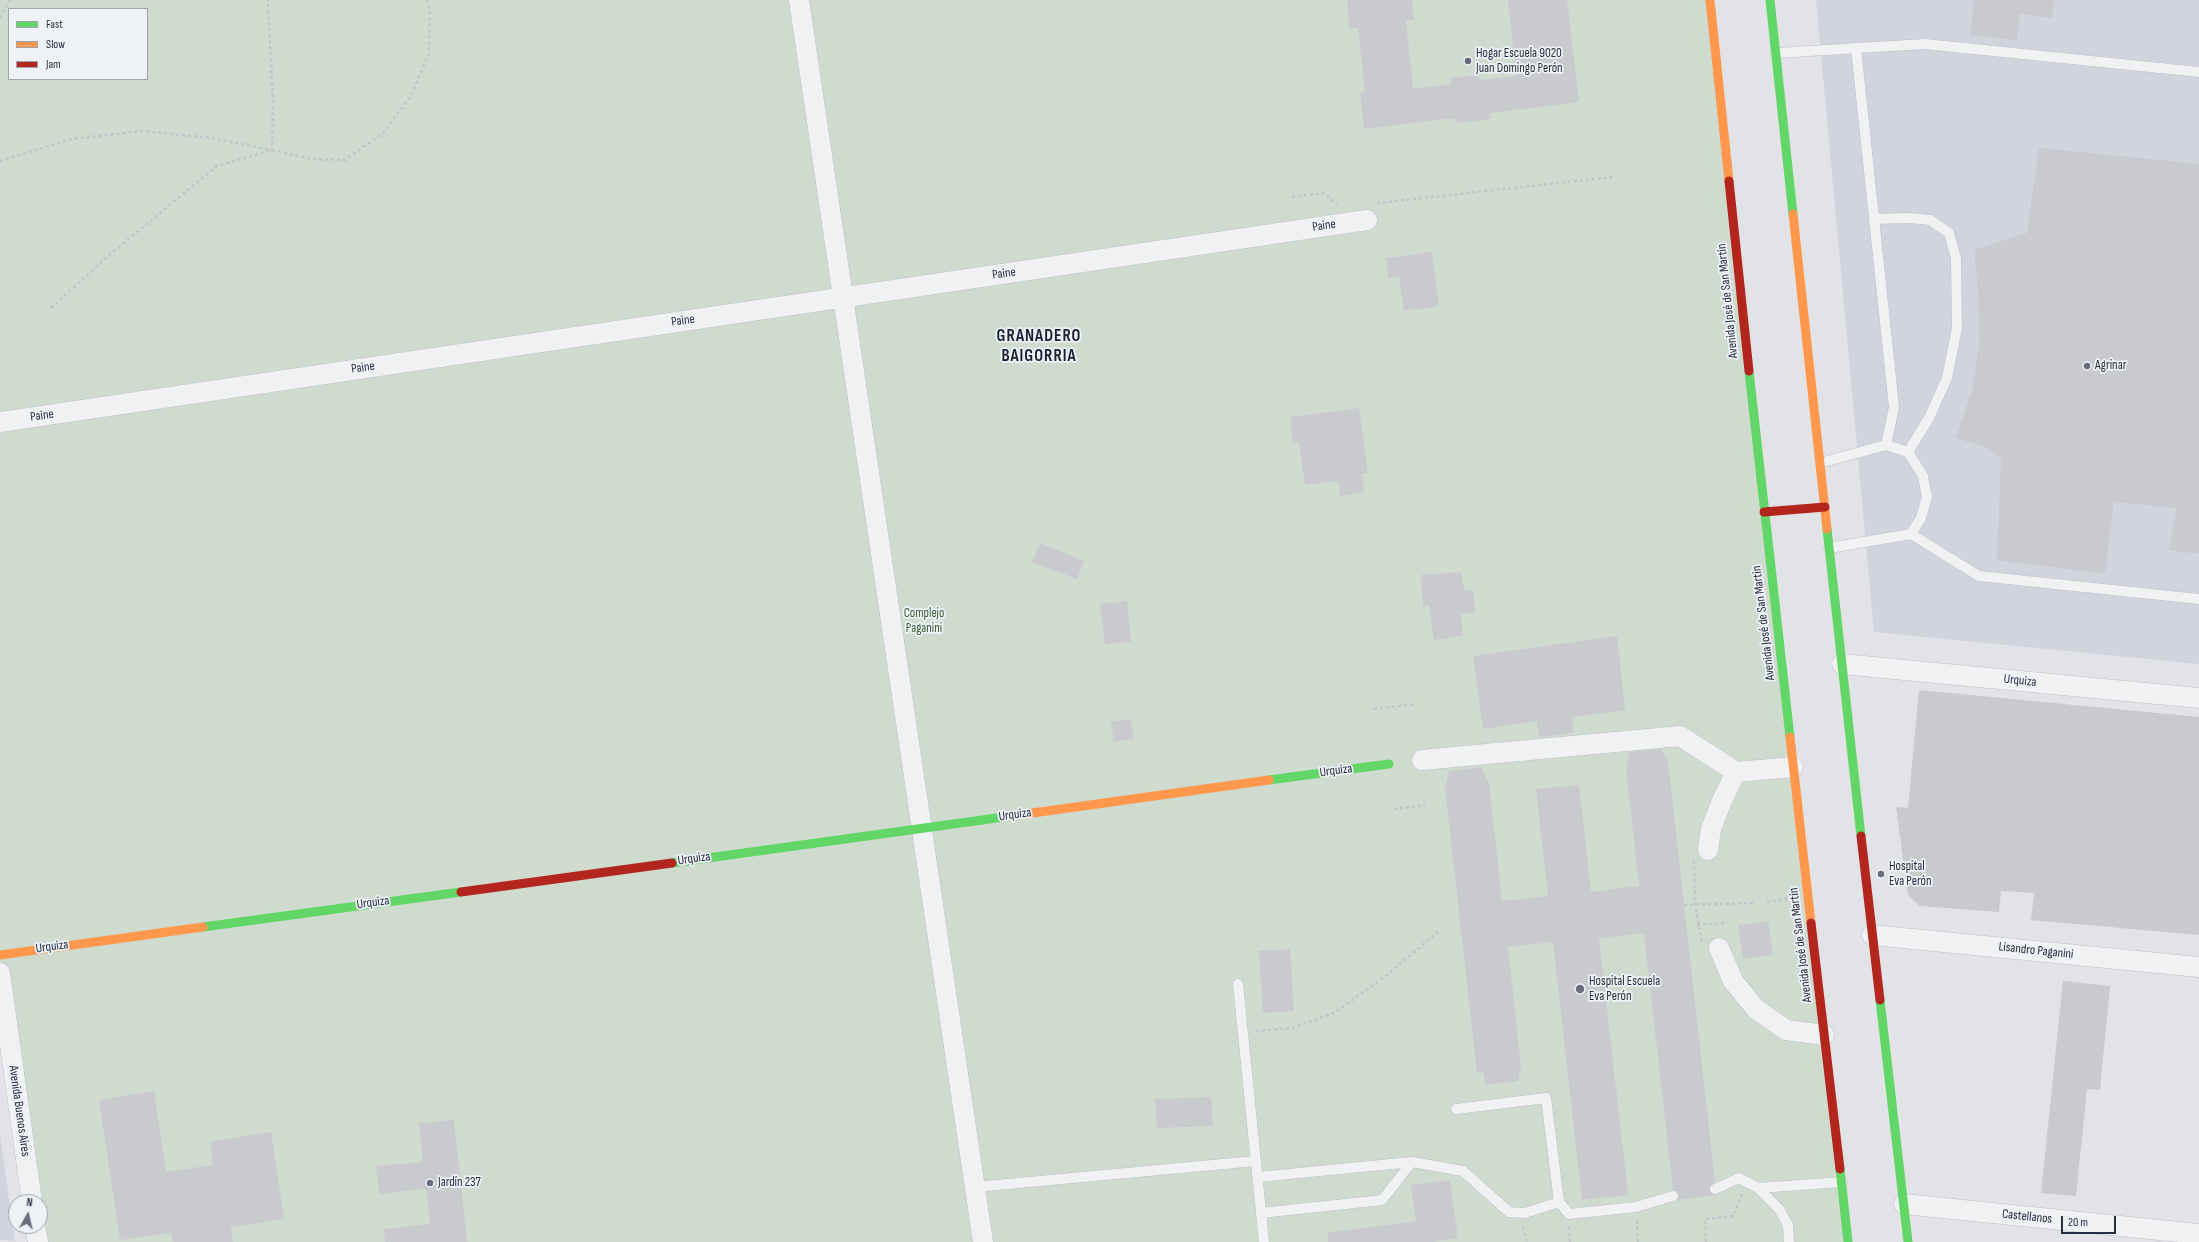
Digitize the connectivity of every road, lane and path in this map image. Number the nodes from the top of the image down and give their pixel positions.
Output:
1 (10, 0) edge
2 (268, 0) edge
3 (427, 0) edge
4 (799, 0) edge
5 (1710, 0) edge
6 (1770, 0) edge
7 (0, 18) edge
8 (1856, 48) junction
9 (1776, 53) junction
10 (2199, 72) edge
11 (272, 150) junction
12 (0, 161) edge
13 (1613, 177) dead end
14 (1292, 197) dead end
15 (1342, 205) dead end
16 (1370, 212) joint
17 (1874, 219) junction
18 (843, 298) junction
19 (51, 308) dead end
20 (0, 422) edge
21 (1886, 445) junction
22 (1908, 452) junction
23 (1820, 463) junction
24 (1825, 507) junction
25 (1764, 512) junction
26 (1910, 534) junction
27 (1829, 548) junction
28 (2199, 599) edge
29 (1842, 664) junction
30 (2199, 698) edge
31 (1416, 704) dead end
32 (1374, 709) dead end
33 (1422, 760) dead end
34 (1389, 764) dead end
35 (1793, 767) junction
36 (1736, 772) junction
37 (1425, 806) dead end
38 (1394, 809) dead end
39 (922, 828) junction
40 (1702, 854) joint
41 (1754, 903) dead end
42 (1694, 904) junction
43 (1684, 905) dead end
44 (1724, 923) dead end
45 (1697, 925) junction
46 (1438, 932) dead end
47 (1872, 935) junction
48 (1711, 947) joint
49 (0, 955) edge
50 (2199, 967) edge
51 (0, 973) edge
52 (1238, 984) dead end
53 (1243, 1032) junction
54 (1824, 1035) junction
55 (1456, 1109) dead end
56 (1256, 1161) junction
57 (1412, 1162) junction
58 (1258, 1177) junction
59 (1746, 1182) junction
60 (1842, 1182) junction
61 (975, 1187) junction
62 (1758, 1188) junction
63 (1716, 1189) dead end
64 (31, 1194) edge
65 (1673, 1196) dead end
66 (1559, 1202) junction
67 (1904, 1204) junction
68 (1636, 1207) junction
69 (1261, 1213) junction
70 (2199, 1234) edge
71 (983, 1242) edge
72 (1264, 1242) edge
73 (1638, 1242) edge
74 (1706, 1242) edge
75 (1789, 1242) edge
76 (1848, 1242) edge
77 (1908, 1242) edge

1 - 7 path
2 - 11 path
3 - 11 path
4 - 18 street
5 - 25 main road, Avenida José de San Martín
6 - 9 main road
8 - 9 lane
8 - 10 lane
8 - 17 lane
9 - 23 main road
11 - 12 path
11 - 19 path
13 - 16 path
14 - 15 path
16 - 18 street, Paine
17 - 21 lane
17 - 22 lane
18 - 20 street, Paine
18 - 39 street
21 - 22 lane
21 - 23 lane
22 - 26 lane
23 - 24 main road
24 - 25 main road
24 - 27 main road
25 - 35 main road, Avenida José de San Martín
26 - 27 lane
26 - 28 lane
27 - 29 main road
29 - 30 street, Urquiza
29 - 47 main road
31 - 32 path
33 - 36 street
34 - 39 main road, Urquiza
35 - 36 street
35 - 54 main road, Avenida José de San Martín
36 - 40 street
37 - 38 path
39 - 49 main road, Urquiza
39 - 61 street
40 - 42 path
41 - 42 path
42 - 43 path
42 - 45 path
44 - 45 path
45 - 48 path
46 - 53 path
47 - 50 street, Lisandro Paganini
47 - 67 main road
48 - 54 street
51 - 64 street, Avenida Buenos Aires
52 - 53 lane
53 - 56 lane
54 - 60 main road, Avenida José de San Martín
55 - 66 lane
56 - 58 lane
56 - 61 lane
57 - 58 lane
57 - 66 lane
57 - 69 lane
58 - 69 lane
59 - 62 lane
59 - 63 lane
59 - 74 path
60 - 62 lane
60 - 76 main road, Avenida José de San Martín
61 - 71 street
62 - 75 lane
65 - 68 lane
66 - 68 lane
67 - 70 street, Castellanos
67 - 77 main road
68 - 73 path
69 - 72 lane

